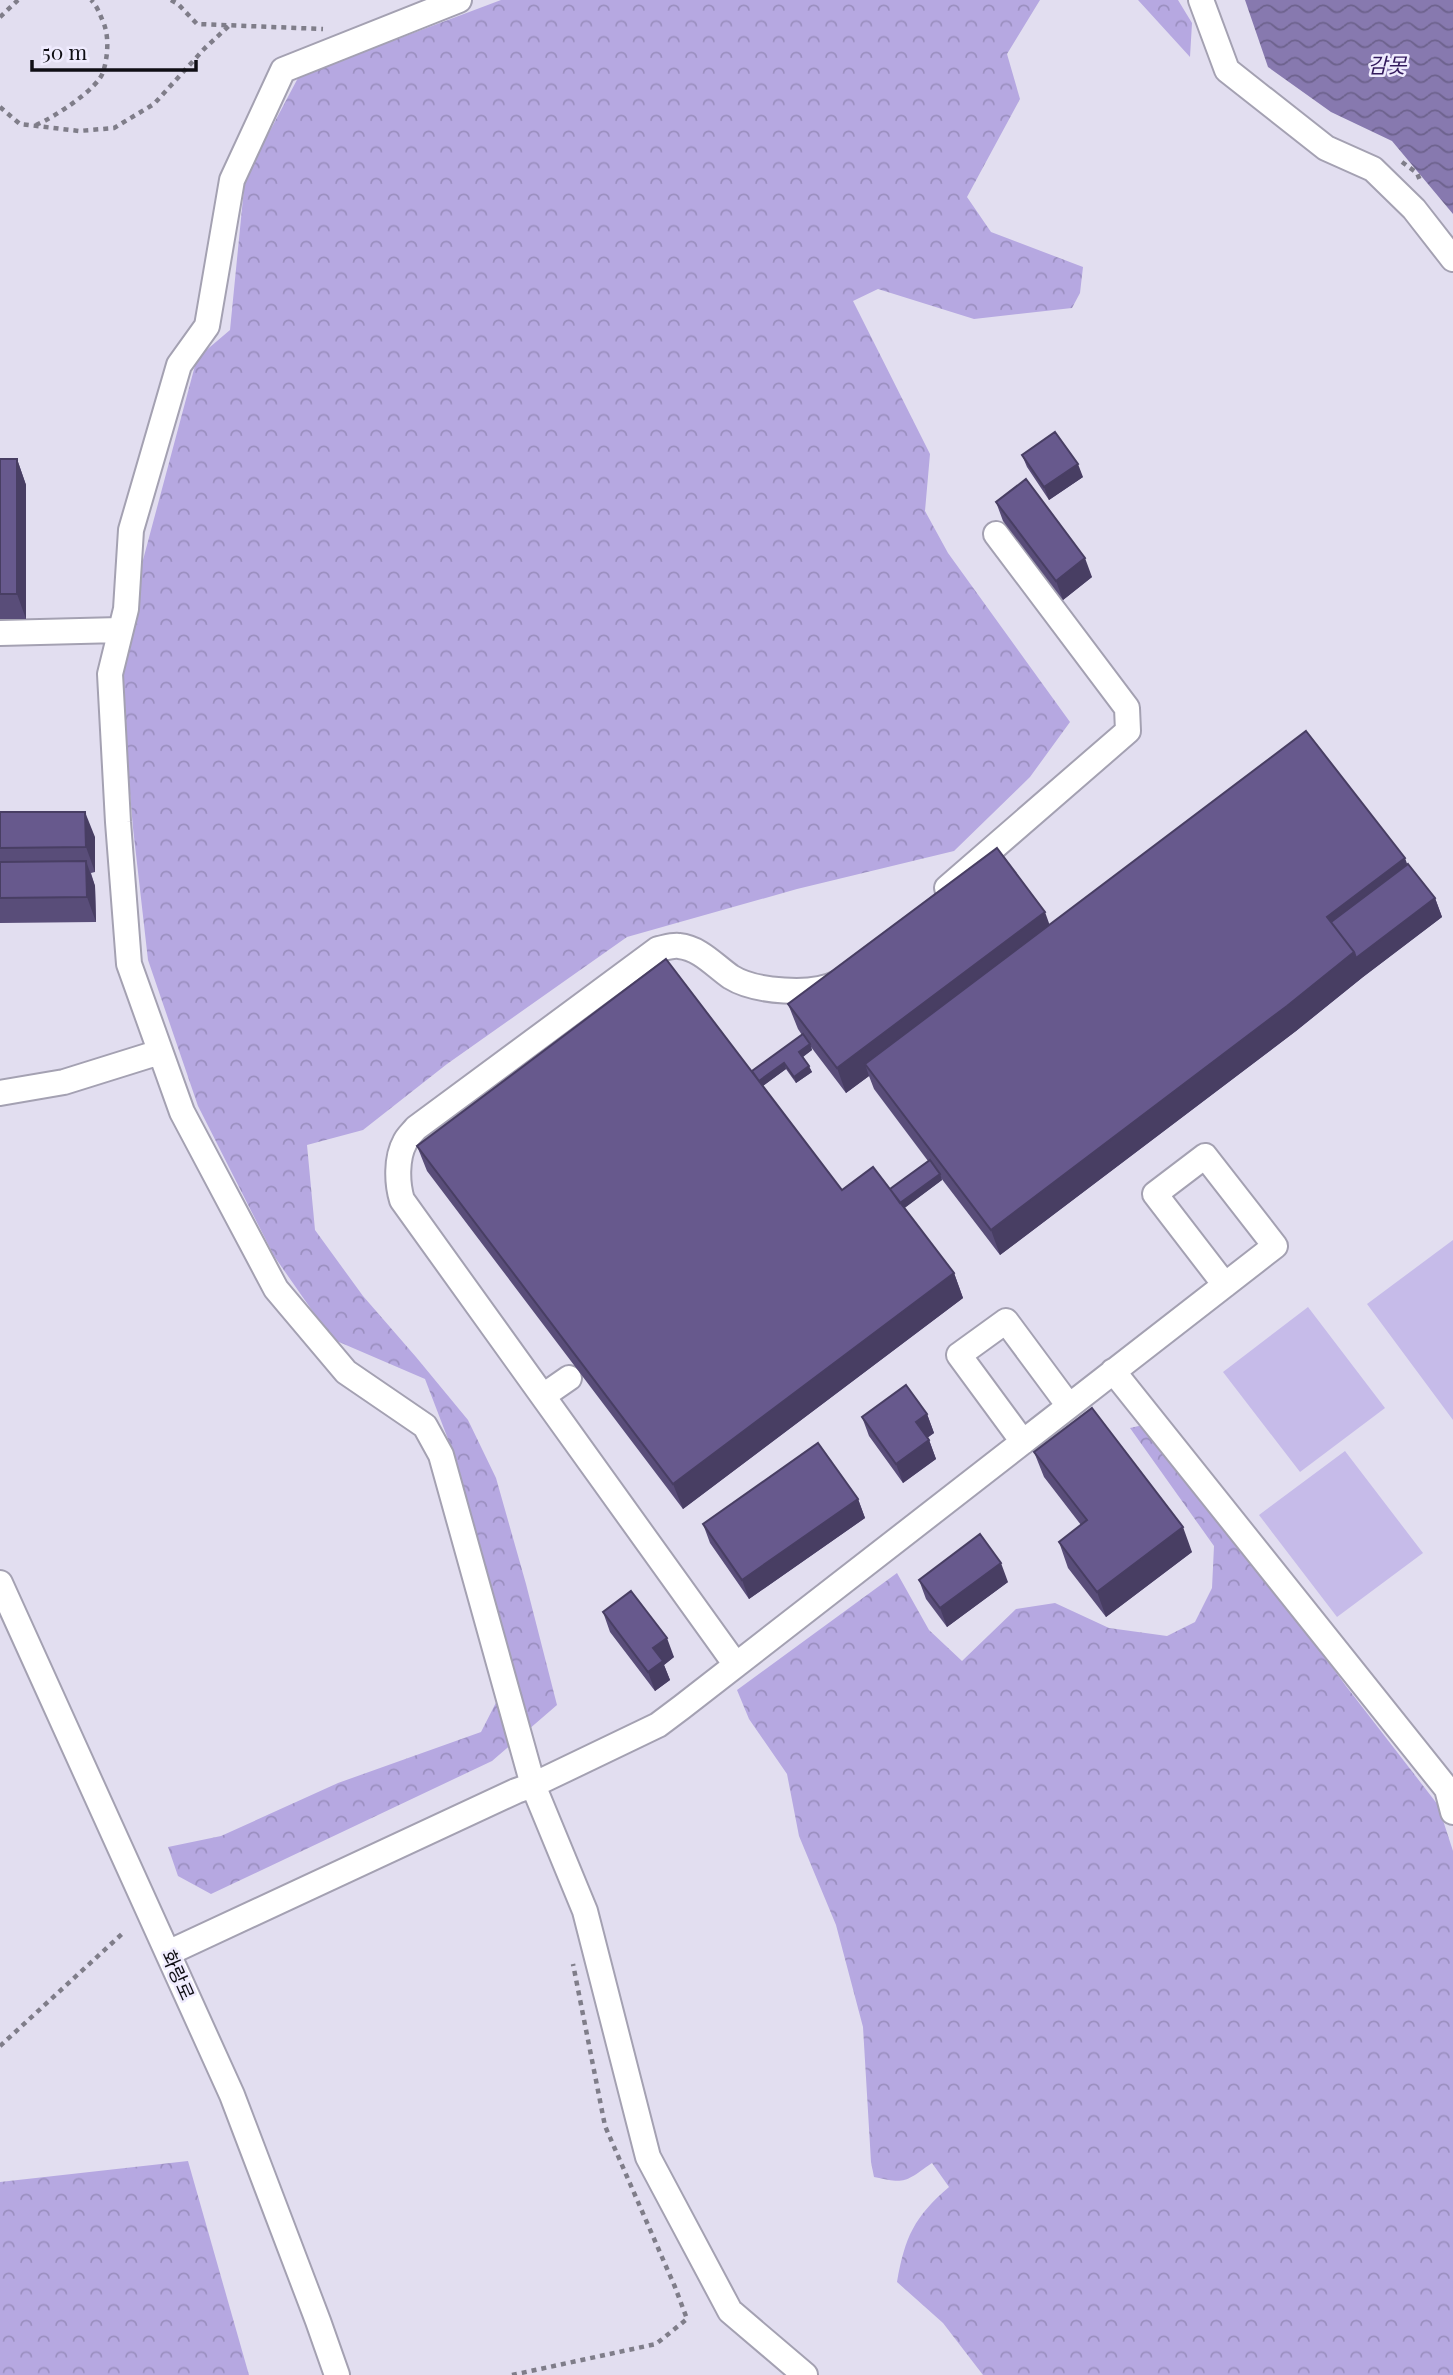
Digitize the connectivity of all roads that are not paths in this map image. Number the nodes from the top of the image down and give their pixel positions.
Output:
1 (459, 0) edge
2 (1201, 0) edge
3 (1453, 260) edge
4 (996, 534) dead end
5 (120, 630) junction
6 (0, 633) edge
7 (930, 903) edge
8 (857, 967) edge
9 (160, 1052) junction
10 (0, 1093) edge
11 (1224, 1285) junction
12 (1114, 1371) junction
13 (569, 1378) dead end
14 (543, 1396) junction
15 (1069, 1406) junction
16 (1023, 1442) junction
17 (0, 1583) edge
18 (736, 1665) junction
19 (533, 1785) junction
20 (1451, 1795) edge
21 (168, 1953) junction
22 (337, 2375) edge
23 (805, 2375) edge

1 - 5 street
2 - 3 street
4 - 7 street
5 - 6 street
5 - 9 street
8 - 14 street
9 - 10 street
9 - 19 street
11 - 11 street
11 - 12 street
12 - 15 street
12 - 20 street
13 - 14 street
14 - 18 street
15 - 16 street
15 - 16 street
16 - 18 street
17 - 21 street, 화랑로
18 - 19 street
19 - 21 street
19 - 23 street
21 - 22 street, 화랑로

